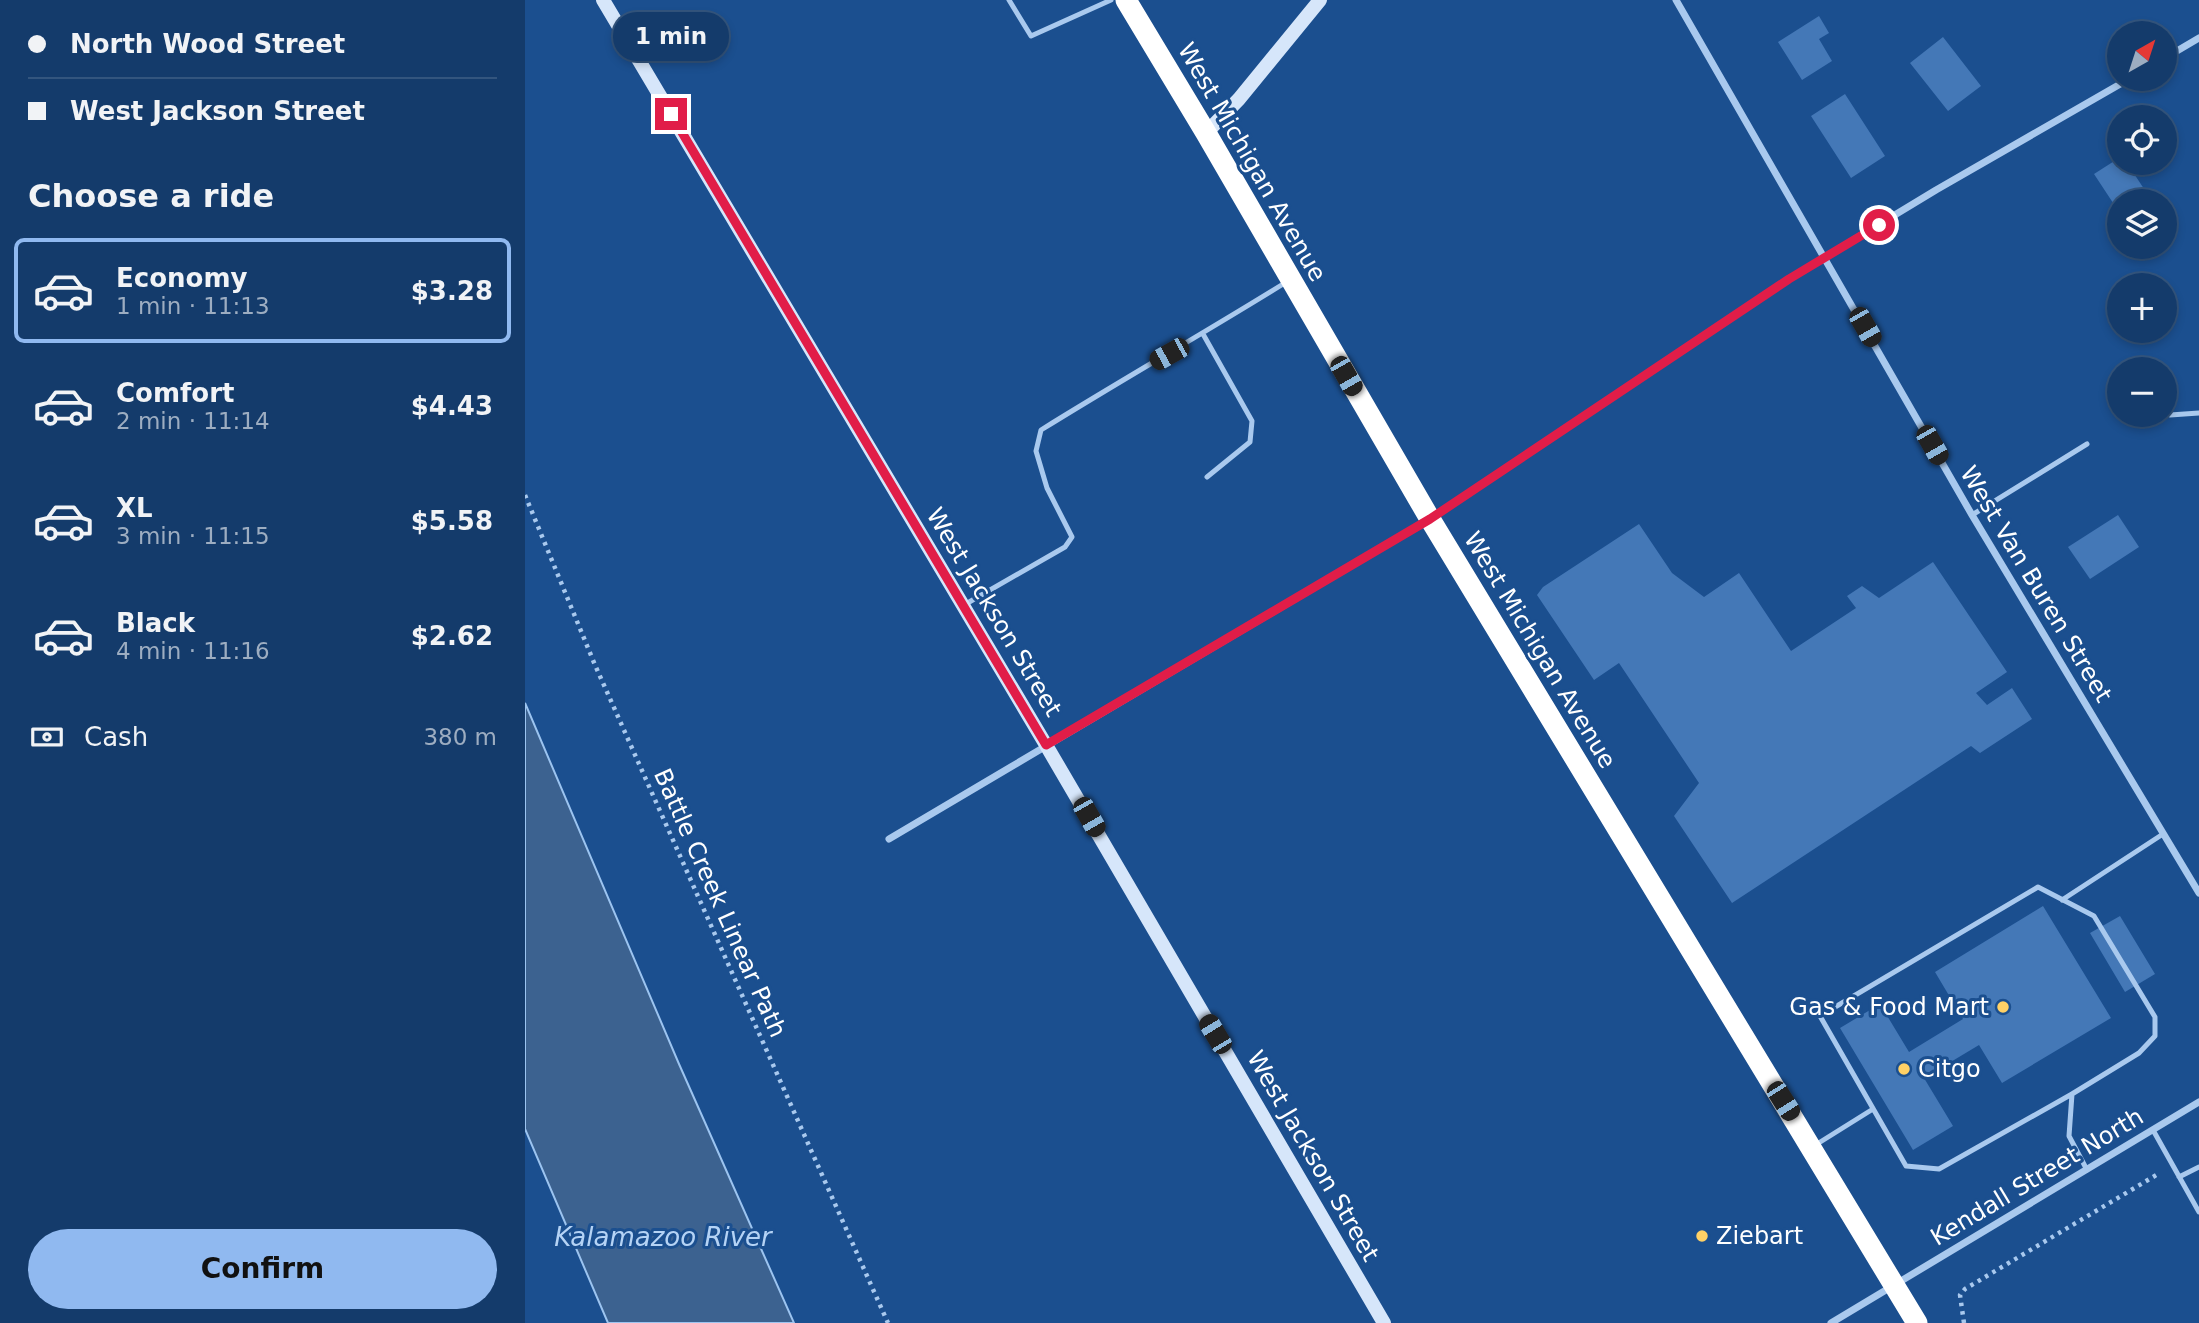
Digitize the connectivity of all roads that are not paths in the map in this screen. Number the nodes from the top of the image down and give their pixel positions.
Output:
1 (603, 0) edge
2 (1009, 0) edge
3 (1111, 0) edge
4 (1126, 0) edge
5 (1320, 0) edge
6 (1676, 0) edge
7 (2199, 38) edge
8 (2177, 51) edge
9 (2109, 91) edge
10 (1206, 133) junction
11 (1825, 257) junction
12 (1290, 279) junction
13 (1203, 334) junction
14 (2199, 413) edge
15 (2177, 415) edge
16 (2087, 444) dead end
17 (1207, 477) dead end
18 (1972, 515) junction
19 (1430, 519) junction
20 (963, 606) junction
21 (1046, 745) junction
22 (2163, 834) junction
23 (890, 839) dead end
24 (2199, 893) edge
25 (2063, 900) junction
26 (2072, 1094) junction
27 (2199, 1102) edge
28 (1873, 1109) junction
29 (2153, 1130) junction
30 (1811, 1148) junction
31 (2199, 1167) edge
32 (2087, 1170) junction
33 (2179, 1177) junction
34 (2199, 1212) edge
35 (1895, 1286) junction
36 (1384, 1323) edge
37 (1831, 1323) edge
38 (1917, 1323) edge

1 - 20 street, West Jackson Street
2 - 3 lane
4 - 10 highway, West Michigan Avenue
5 - 10 street
6 - 11 street, West Van Buren Street
7 - 8 street
9 - 11 street
10 - 12 highway, West Michigan Avenue
11 - 18 street, West Van Buren Street
11 - 19 street
12 - 13 lane
12 - 19 highway, West Michigan Avenue
13 - 17 lane
13 - 20 lane
14 - 15 lane
16 - 18 lane
18 - 22 street, West Van Buren Street
19 - 21 street
19 - 30 highway, West Michigan Avenue
20 - 21 street, West Jackson Street
21 - 23 street
21 - 36 street, West Jackson Street
22 - 24 street, West Van Buren Street
22 - 25 lane
25 - 26 lane
25 - 28 lane
26 - 28 lane
26 - 32 lane
27 - 29 street, Kendall Street North
28 - 30 lane
29 - 32 street, Kendall Street North
29 - 33 lane
30 - 35 highway, West Michigan Avenue
31 - 33 lane
32 - 35 street, Kendall Street North
33 - 34 lane
35 - 37 street, Kendall Street North
35 - 38 highway, West Michigan Avenue

